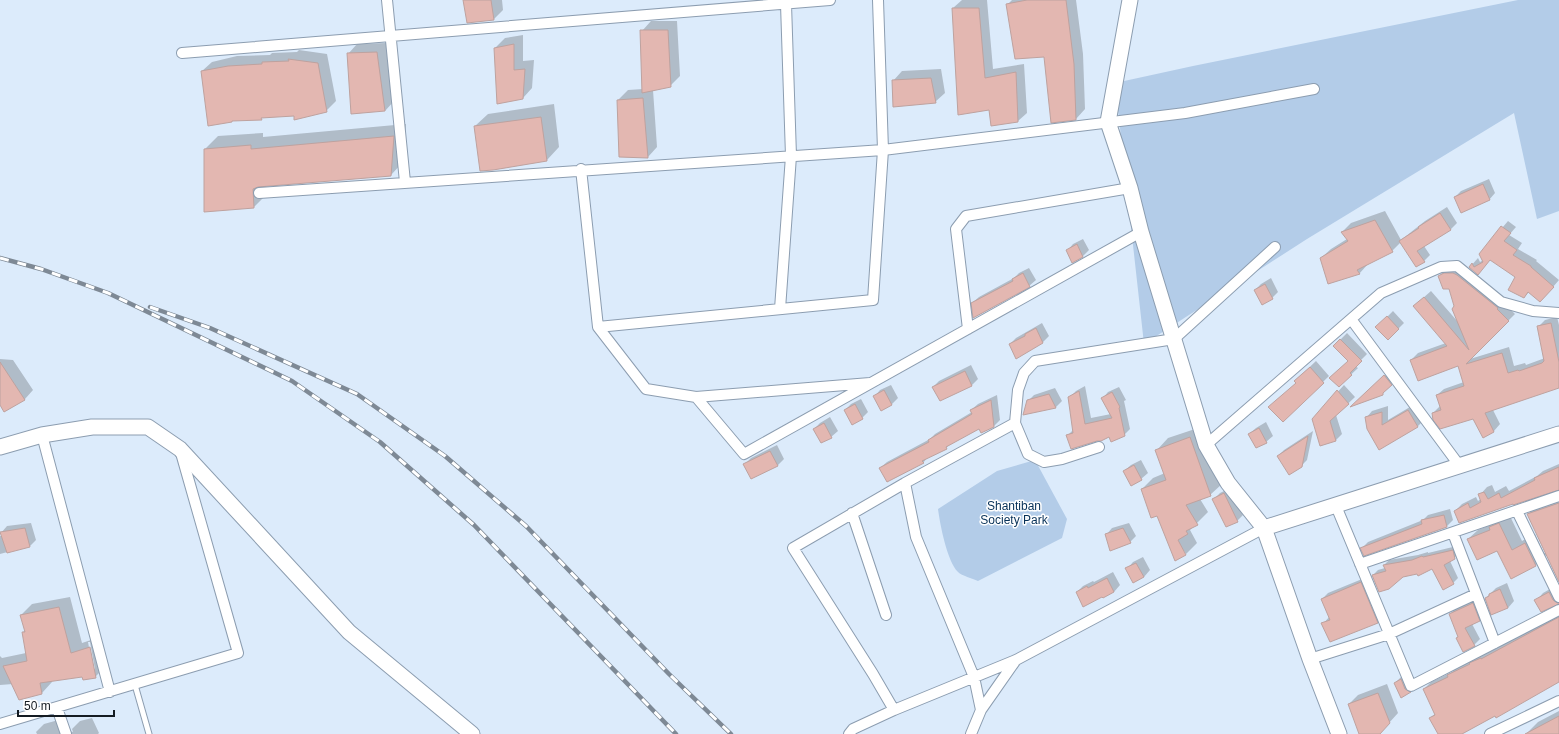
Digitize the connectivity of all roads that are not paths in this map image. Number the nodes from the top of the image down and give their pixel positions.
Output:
1 (387, 0) edge
2 (830, 0) edge
3 (878, 0) edge
4 (1130, 0) edge
5 (786, 4) junction
6 (390, 36) junction
7 (182, 53) dead end
8 (1314, 89) dead end
9 (1108, 122) junction
10 (882, 150) junction
11 (791, 156) junction
12 (581, 169) junction
13 (405, 182) junction
14 (1130, 188) junction
15 (260, 193) dead end
16 (1141, 232) junction
17 (1275, 247) dead end
18 (780, 309) junction
19 (1559, 313) edge
20 (1351, 318) junction
21 (598, 327) junction
22 (968, 329) junction
23 (1174, 339) junction
24 (873, 383) junction
25 (696, 397) junction
26 (1015, 423) junction
27 (1559, 434) edge
28 (42, 435) junction
29 (1206, 445) junction
30 (0, 447) edge
31 (1099, 447) dead end
32 (180, 449) junction
33 (1459, 465) junction
34 (905, 483) junction
35 (1559, 496) edge
36 (1336, 506) junction
37 (1517, 511) junction
38 (852, 513) junction
39 (1264, 528) junction
40 (1453, 532) junction
41 (1360, 564) junction
42 (1476, 594) junction
43 (1559, 597) edge
44 (1559, 610) edge
45 (886, 614) dead end
46 (1389, 634) junction
47 (1495, 643) junction
48 (1310, 658) junction
49 (1016, 660) junction
50 (974, 677) junction
51 (135, 685) junction
52 (110, 692) junction
53 (1559, 701) edge
54 (57, 708) junction
55 (894, 710) junction
56 (981, 710) junction
57 (0, 724) edge
58 (66, 734) edge
59 (150, 734) edge
60 (472, 734) edge
61 (848, 734) edge
62 (971, 734) edge
63 (1339, 734) edge
64 (1490, 734) edge

1 - 6 street
2 - 5 street
3 - 10 street
4 - 9 main road
5 - 6 street
5 - 11 street
6 - 7 street
6 - 13 street
8 - 9 street
9 - 10 street
9 - 14 main road
10 - 11 street
10 - 18 street
11 - 12 street
11 - 18 street
12 - 13 street
12 - 21 street
13 - 15 street
14 - 16 main road
14 - 22 street
16 - 22 street
16 - 23 main road
17 - 23 street
18 - 21 street
19 - 20 street
20 - 29 street
20 - 33 street
21 - 25 street
22 - 24 street
23 - 26 street
23 - 29 main road
24 - 25 street
24 - 25 street
26 - 31 street
26 - 34 street
27 - 33 main road
28 - 30 main road
28 - 32 main road
28 - 52 street
29 - 39 main road
32 - 51 street
32 - 60 main road
33 - 36 main road
34 - 38 street
34 - 50 street
35 - 37 street
36 - 39 main road
36 - 41 street
37 - 40 street
37 - 43 street
38 - 45 street
38 - 55 street
39 - 48 main road
39 - 49 street
40 - 41 street
40 - 42 street
41 - 46 street
42 - 46 street
42 - 47 street
44 - 47 street
46 - 47 street
46 - 48 street
48 - 63 main road
49 - 50 street
49 - 56 street
50 - 55 street
50 - 56 street
51 - 52 street
51 - 59 lane
52 - 54 street
53 - 64 street
54 - 57 street
54 - 58 street
55 - 61 street
56 - 62 street

